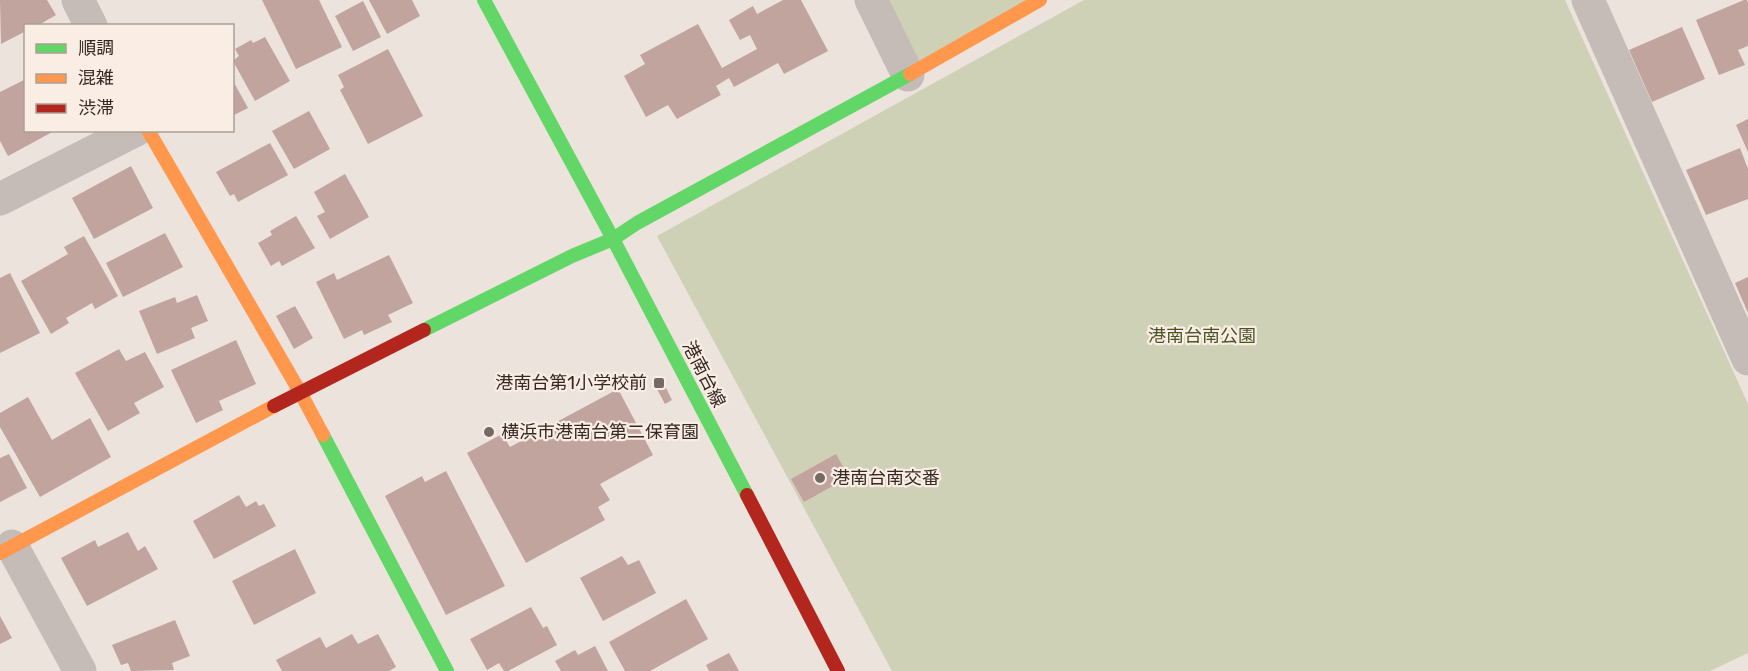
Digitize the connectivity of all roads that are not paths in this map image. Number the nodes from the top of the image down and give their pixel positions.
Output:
1 (78, 0) edge
2 (484, 0) edge
3 (870, 0) edge
4 (1040, 0) edge
5 (1588, 0) edge
6 (90, 24) edge
7 (908, 75) junction
8 (132, 132) edge
9 (149, 132) edge
10 (0, 199) edge
11 (614, 239) junction
12 (1748, 359) edge
13 (300, 392) junction
14 (6, 550) edge
15 (80, 671) edge
16 (447, 671) edge
17 (838, 671) edge

1 - 6 street
2 - 11 street, 港南台線
3 - 7 street
4 - 7 street
5 - 12 street
7 - 11 street
8 - 10 street
9 - 13 street
11 - 13 street
11 - 17 street, 港南台線
13 - 14 street
13 - 16 street
14 - 15 street

